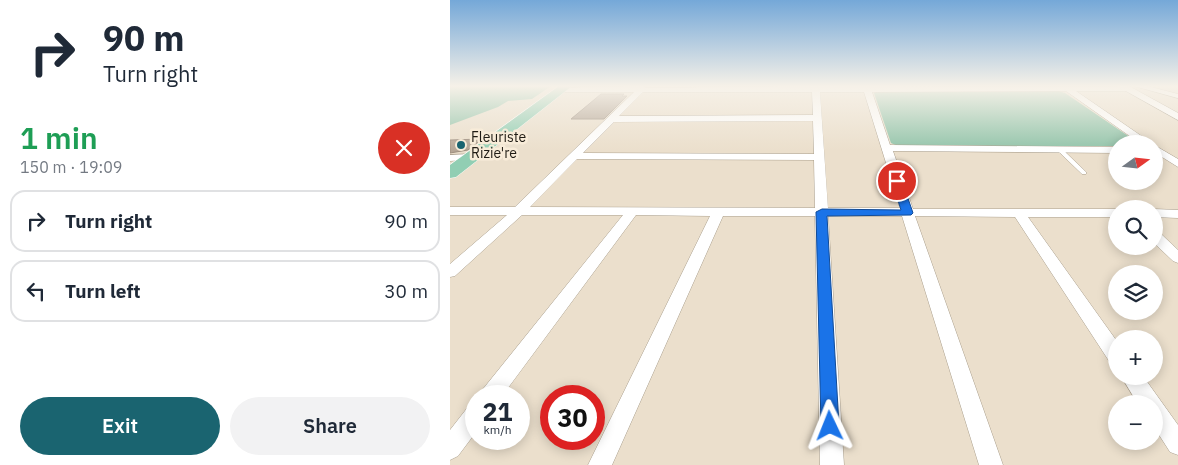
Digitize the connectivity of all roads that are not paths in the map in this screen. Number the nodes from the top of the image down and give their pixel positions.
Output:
1 (537, 108) edge
2 (623, 108) edge
3 (818, 108) edge
4 (873, 108) edge
5 (1094, 108) edge
6 (1163, 108) edge
7 (1178, 117) edge
8 (818, 118) junction
9 (612, 119) junction
10 (1134, 135) edge
11 (886, 148) junction
12 (1059, 149) junction
13 (1108, 150) edge
14 (1163, 154) edge
15 (574, 156) junction
16 (473, 157) junction
17 (819, 157) junction
18 (450, 158) edge
19 (1178, 164) edge
20 (450, 173) edge
21 (1084, 173) dead end
22 (450, 211) edge
23 (518, 212) junction
24 (632, 212) junction
25 (718, 212) junction
26 (822, 212) junction
27 (907, 213) junction
28 (1019, 213) junction
29 (1108, 213) edge
30 (1163, 214) edge
31 (1178, 214) edge
32 (1163, 244) edge
33 (1178, 258) edge
34 (450, 272) edge
35 (1108, 342) edge
36 (498, 385) edge
37 (1163, 422) edge
38 (465, 428) edge
39 (1178, 444) edge
40 (450, 448) edge
41 (600, 465) edge
42 (832, 465) edge
43 (991, 465) edge

1 - 16 main road
2 - 9 street
3 - 8 street
4 - 11 street
5 - 10 street
6 - 7 street
8 - 9 street
8 - 17 street
9 - 15 street
11 - 12 street
11 - 27 street
12 - 13 street
12 - 21 lane
14 - 19 street
15 - 17 street
15 - 23 street
16 - 18 street
16 - 20 main road
17 - 26 street
22 - 23 street
23 - 24 street
23 - 34 street
24 - 25 street
24 - 36 street
25 - 26 street
25 - 41 street
26 - 27 street
26 - 42 street
27 - 28 street
27 - 43 street
28 - 29 street
28 - 35 street
30 - 31 street
32 - 33 street
37 - 39 street
38 - 40 street

